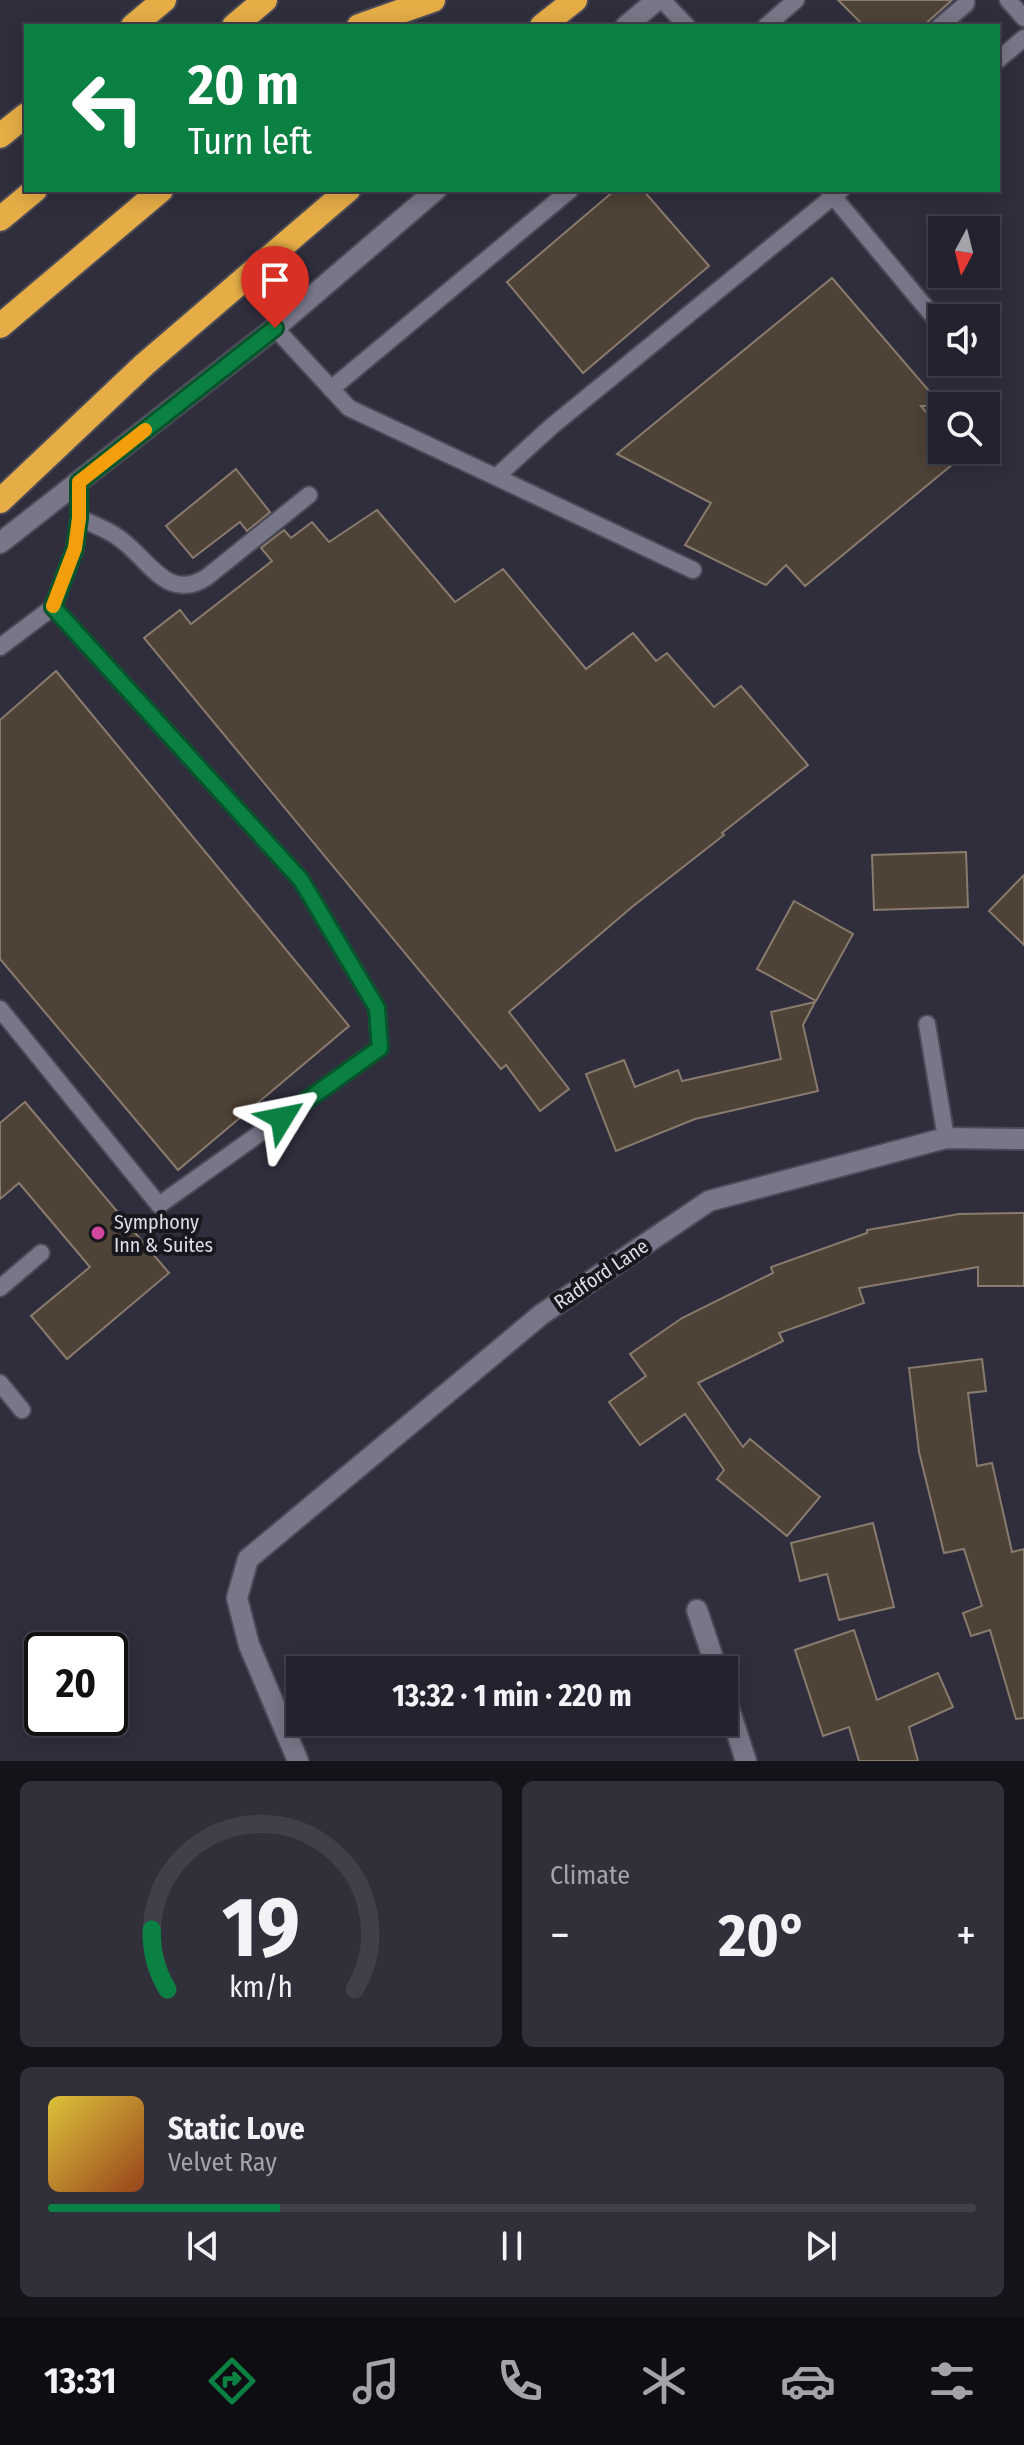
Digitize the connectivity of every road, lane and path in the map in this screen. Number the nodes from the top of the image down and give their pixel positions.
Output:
1 (164, 0) edge
2 (265, 0) edge
3 (382, 0) edge
4 (433, 0) edge
5 (575, 0) edge
6 (660, 0) edge
7 (796, 0) edge
8 (966, 0) edge
9 (1008, 0) edge
10 (1024, 18) edge
11 (135, 24) edge
12 (236, 24) edge
13 (352, 24) edge
14 (365, 24) edge
15 (545, 24) edge
16 (629, 24) edge
17 (685, 24) edge
18 (768, 24) edge
19 (942, 24) edge
20 (1024, 38) edge
21 (1000, 58) edge
22 (24, 117) edge
23 (0, 136) edge
24 (33, 192) edge
25 (159, 192) edge
26 (346, 192) edge
27 (434, 192) edge
28 (568, 192) edge
29 (834, 192) edge
30 (0, 219) edge
31 (928, 310) edge
32 (0, 326) edge
33 (275, 328) junction
34 (331, 389) junction
35 (496, 477) junction
36 (79, 482) junction
37 (309, 495) dead end
38 (0, 501) edge
39 (79, 518) junction
40 (0, 543) edge
41 (693, 570) dead end
42 (53, 607) junction
43 (0, 647) edge
44 (0, 1009) edge
45 (927, 1024) dead end
46 (946, 1138) junction
47 (1024, 1139) edge
48 (41, 1253) dead end
49 (0, 1288) edge
50 (0, 1383) edge
51 (22, 1410) dead end
52 (697, 1610) dead end
53 (712, 1656) edge
54 (738, 1736) edge
55 (298, 1761) edge
56 (746, 1761) edge

1 - 11 highway
2 - 12 highway
3 - 13 highway
4 - 14 highway
5 - 15 highway
6 - 16 street
6 - 17 lane
7 - 18 lane
8 - 19 lane
9 - 10 lane
20 - 21 lane
22 - 23 highway
24 - 30 highway
25 - 32 highway
26 - 38 highway
27 - 33 street
28 - 34 lane
29 - 31 lane
29 - 35 lane
33 - 34 lane
33 - 36 street
34 - 35 lane
35 - 41 lane
36 - 39 lane
36 - 40 street
37 - 39 lane
39 - 42 lane
42 - 43 lane
42 - 44 lane
45 - 46 lane
46 - 47 street, Radford Lane
46 - 55 street, Radford Lane
48 - 49 lane
50 - 51 lane
52 - 53 street
54 - 56 street

